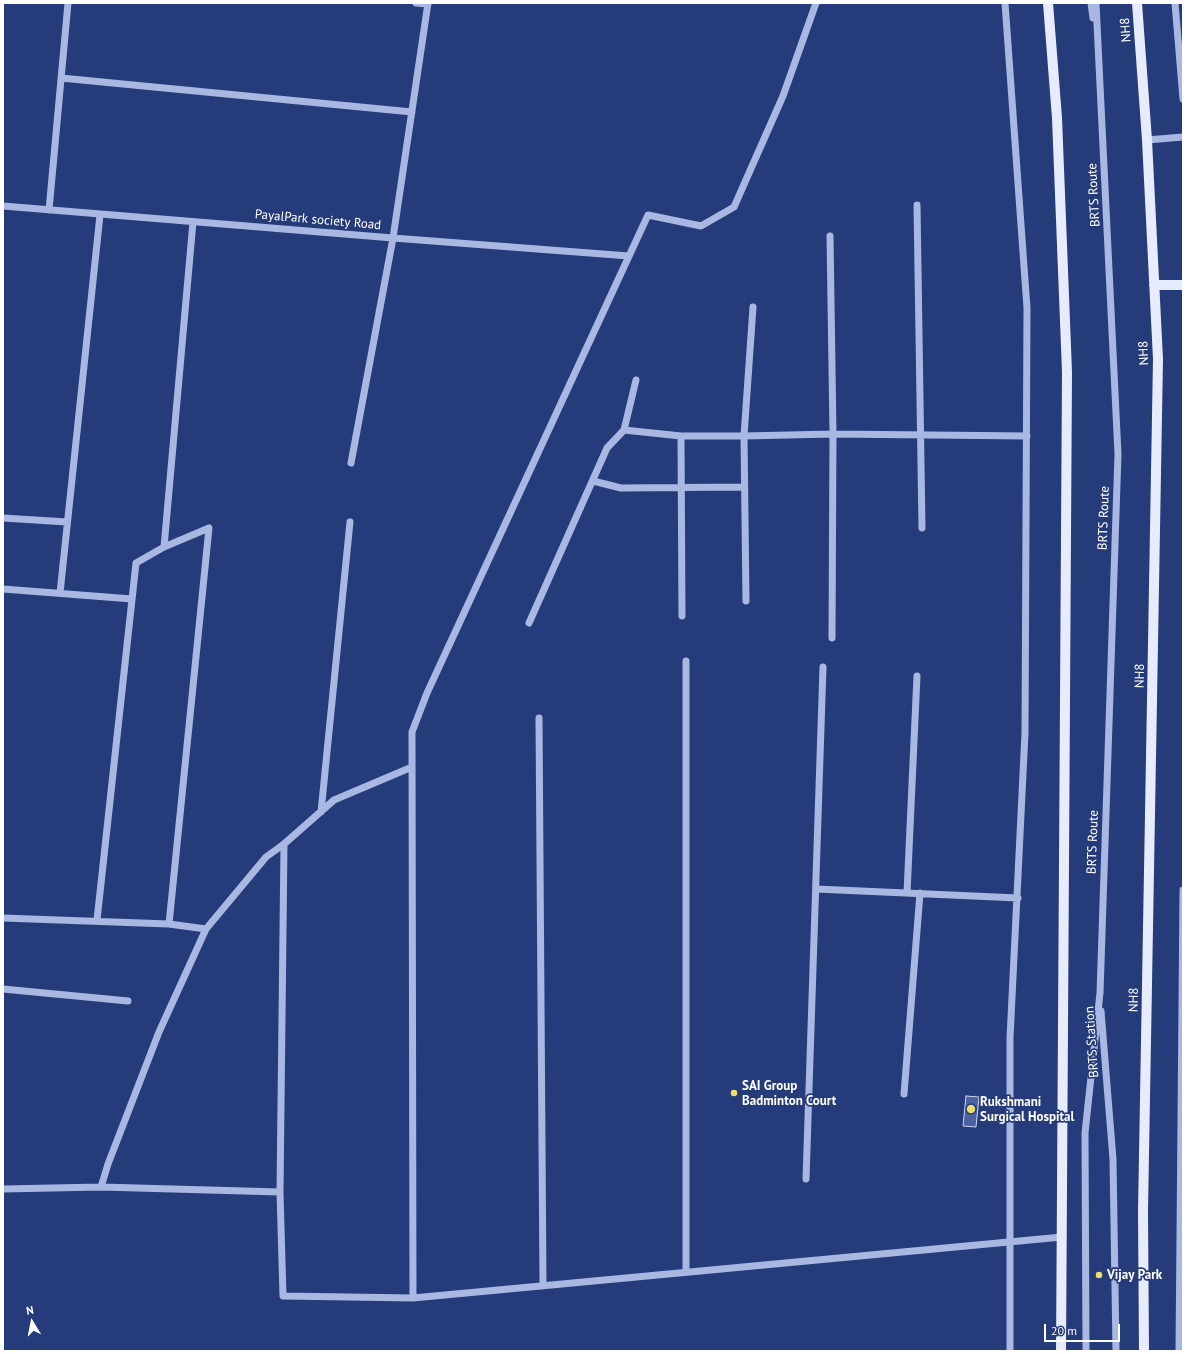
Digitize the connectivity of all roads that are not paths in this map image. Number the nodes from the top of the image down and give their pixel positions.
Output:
1 (68, 3) edge
2 (416, 3) edge
3 (816, 3) edge
4 (1005, 3) edge
5 (1048, 3) edge
6 (1091, 3) edge
7 (1096, 3) edge
8 (1136, 3) edge
9 (1175, 3) edge
10 (428, 4) edge
11 (1097, 44) junction
12 (61, 78) junction
13 (1183, 99) edge
14 (412, 112) junction
15 (1183, 136) edge
16 (1147, 140) junction
17 (917, 205) dead end
18 (3, 206) edge
19 (49, 210) junction
20 (100, 215) junction
21 (193, 222) junction
22 (830, 236) dead end
23 (393, 238) junction
24 (629, 256) junction
25 (1154, 285) junction
26 (1183, 285) edge
27 (753, 307) dead end
28 (636, 380) dead end
29 (624, 430) junction
30 (833, 434) junction
31 (921, 435) junction
32 (681, 436) junction
33 (744, 436) junction
34 (1027, 436) junction
35 (351, 463) dead end
36 (593, 481) junction
37 (681, 487) junction
38 (744, 487) junction
39 (3, 518) edge
40 (67, 522) junction
41 (350, 522) dead end
42 (922, 528) dead end
43 (164, 547) junction
44 (3, 589) edge
45 (60, 593) junction
46 (132, 599) junction
47 (746, 601) dead end
48 (682, 616) dead end
49 (529, 623) dead end
50 (832, 638) dead end
51 (686, 661) dead end
52 (823, 667) dead end
53 (917, 676) dead end
54 (539, 718) dead end
55 (412, 767) junction
56 (321, 812) junction
57 (284, 844) junction
58 (816, 889) junction
59 (1183, 890) edge
60 (907, 893) junction
61 (920, 893) junction
62 (1018, 898) junction
63 (3, 918) edge
64 (97, 920) junction
65 (169, 924) junction
66 (206, 929) junction
67 (3, 989) edge
68 (1100, 993) junction
69 (128, 1001) dead end
70 (1182, 1013) edge
71 (904, 1094) dead end
72 (806, 1179) dead end
73 (101, 1187) junction
74 (3, 1189) edge
75 (280, 1192) junction
76 (1062, 1237) junction
77 (1009, 1242) junction
78 (686, 1271) junction
79 (1182, 1273) edge
80 (543, 1285) junction
81 (413, 1298) junction
82 (1010, 1351) edge
83 (1061, 1351) edge
84 (1086, 1351) edge
85 (1116, 1351) edge
86 (1144, 1351) edge
87 (1179, 1351) edge

1 - 12 street
2 - 10 street
3 - 24 street
4 - 34 street
5 - 76 main road
6 - 11 street
7 - 11 street
8 - 16 main road, NH8
9 - 13 street
10 - 14 street, PayalPark society Road
11 - 68 street, BRTS Route
12 - 14 street
12 - 19 street
14 - 23 street, PayalPark society Road
15 - 16 street
16 - 25 main road, NH8
17 - 31 street
18 - 19 street, PayalPark society Road
19 - 20 street, PayalPark society Road
20 - 21 street, PayalPark society Road
20 - 40 street
21 - 23 street, PayalPark society Road
21 - 43 street
22 - 30 street
23 - 24 street
23 - 35 street
24 - 55 street
25 - 26 main road
25 - 86 main road, NH8
27 - 33 street
28 - 29 street
29 - 32 street
29 - 36 street
30 - 31 street
30 - 33 street
30 - 50 street
31 - 34 street
31 - 42 street
32 - 33 street
32 - 37 street
33 - 38 street
34 - 62 street
36 - 37 street
36 - 49 street
37 - 38 street
37 - 48 street
38 - 47 street
39 - 40 street
40 - 45 street
41 - 56 street
43 - 46 street
43 - 65 street
44 - 45 street
45 - 46 street
46 - 64 street
51 - 78 street
52 - 58 street
53 - 60 street
54 - 80 street
55 - 56 street
55 - 81 street
56 - 57 street
57 - 66 street
57 - 75 street
58 - 60 street
58 - 72 street
59 - 70 street
60 - 61 street
61 - 62 street
61 - 71 street
62 - 77 street
63 - 64 street
64 - 65 street
65 - 66 street
66 - 73 street
67 - 69 street
68 - 84 street, BRTS Station
68 - 85 street, BRTS Station
70 - 79 street
73 - 74 street
73 - 75 street
75 - 81 street
76 - 77 street
76 - 83 main road
77 - 78 street
77 - 82 street
78 - 80 street
79 - 87 street
80 - 81 street

